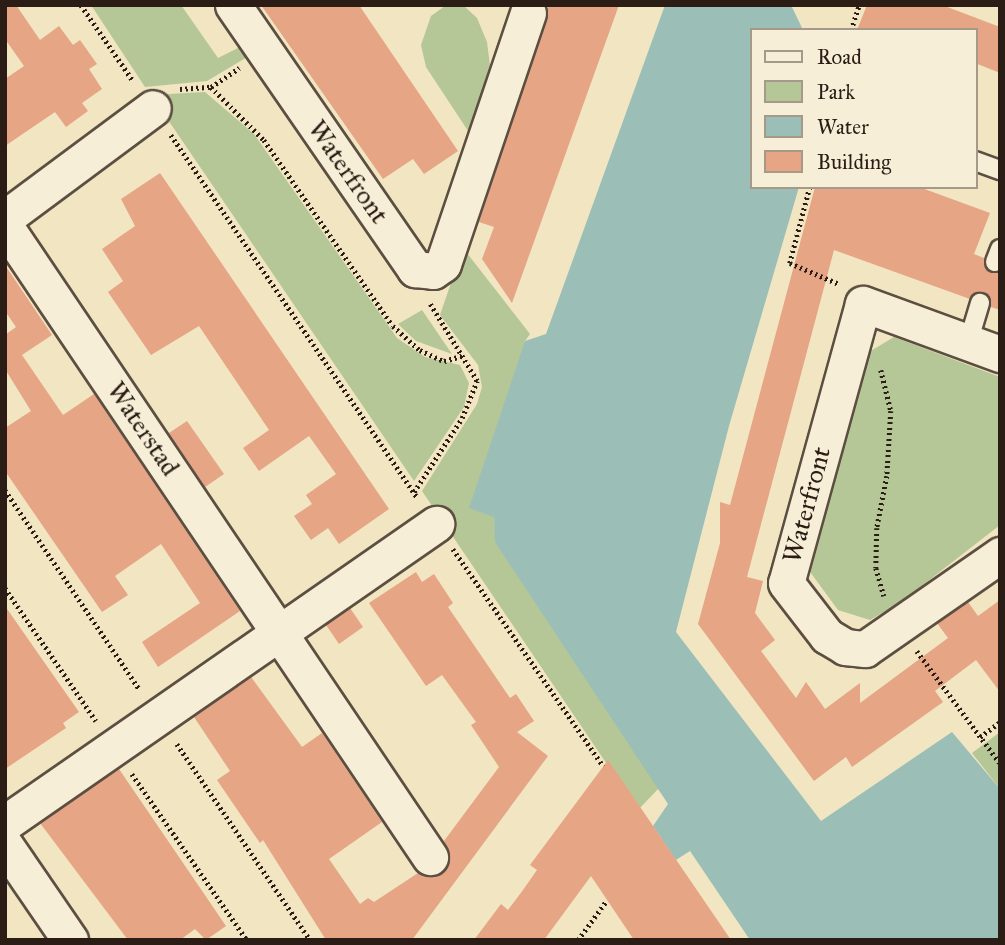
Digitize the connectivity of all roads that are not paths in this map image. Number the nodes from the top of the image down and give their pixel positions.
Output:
1 (233, 5) edge
2 (522, 8) edge
3 (164, 99) road end
4 (977, 162) edge
5 (1000, 170) edge
6 (5, 218) edge
7 (5, 226) edge
8 (980, 303) dead end
9 (984, 349) edge
10 (436, 524) road end
11 (1000, 555) edge
12 (280, 632) junction
13 (5, 822) edge
14 (5, 845) edge
15 (430, 857) dead end
16 (70, 940) edge

1 - 2 street, Waterfront
3 - 6 street
4 - 5 lane
7 - 12 street, Waterstad
8 - 9 lane
9 - 11 street, Waterfront
10 - 12 street
12 - 13 street
12 - 15 street, Waterstad
14 - 16 street

